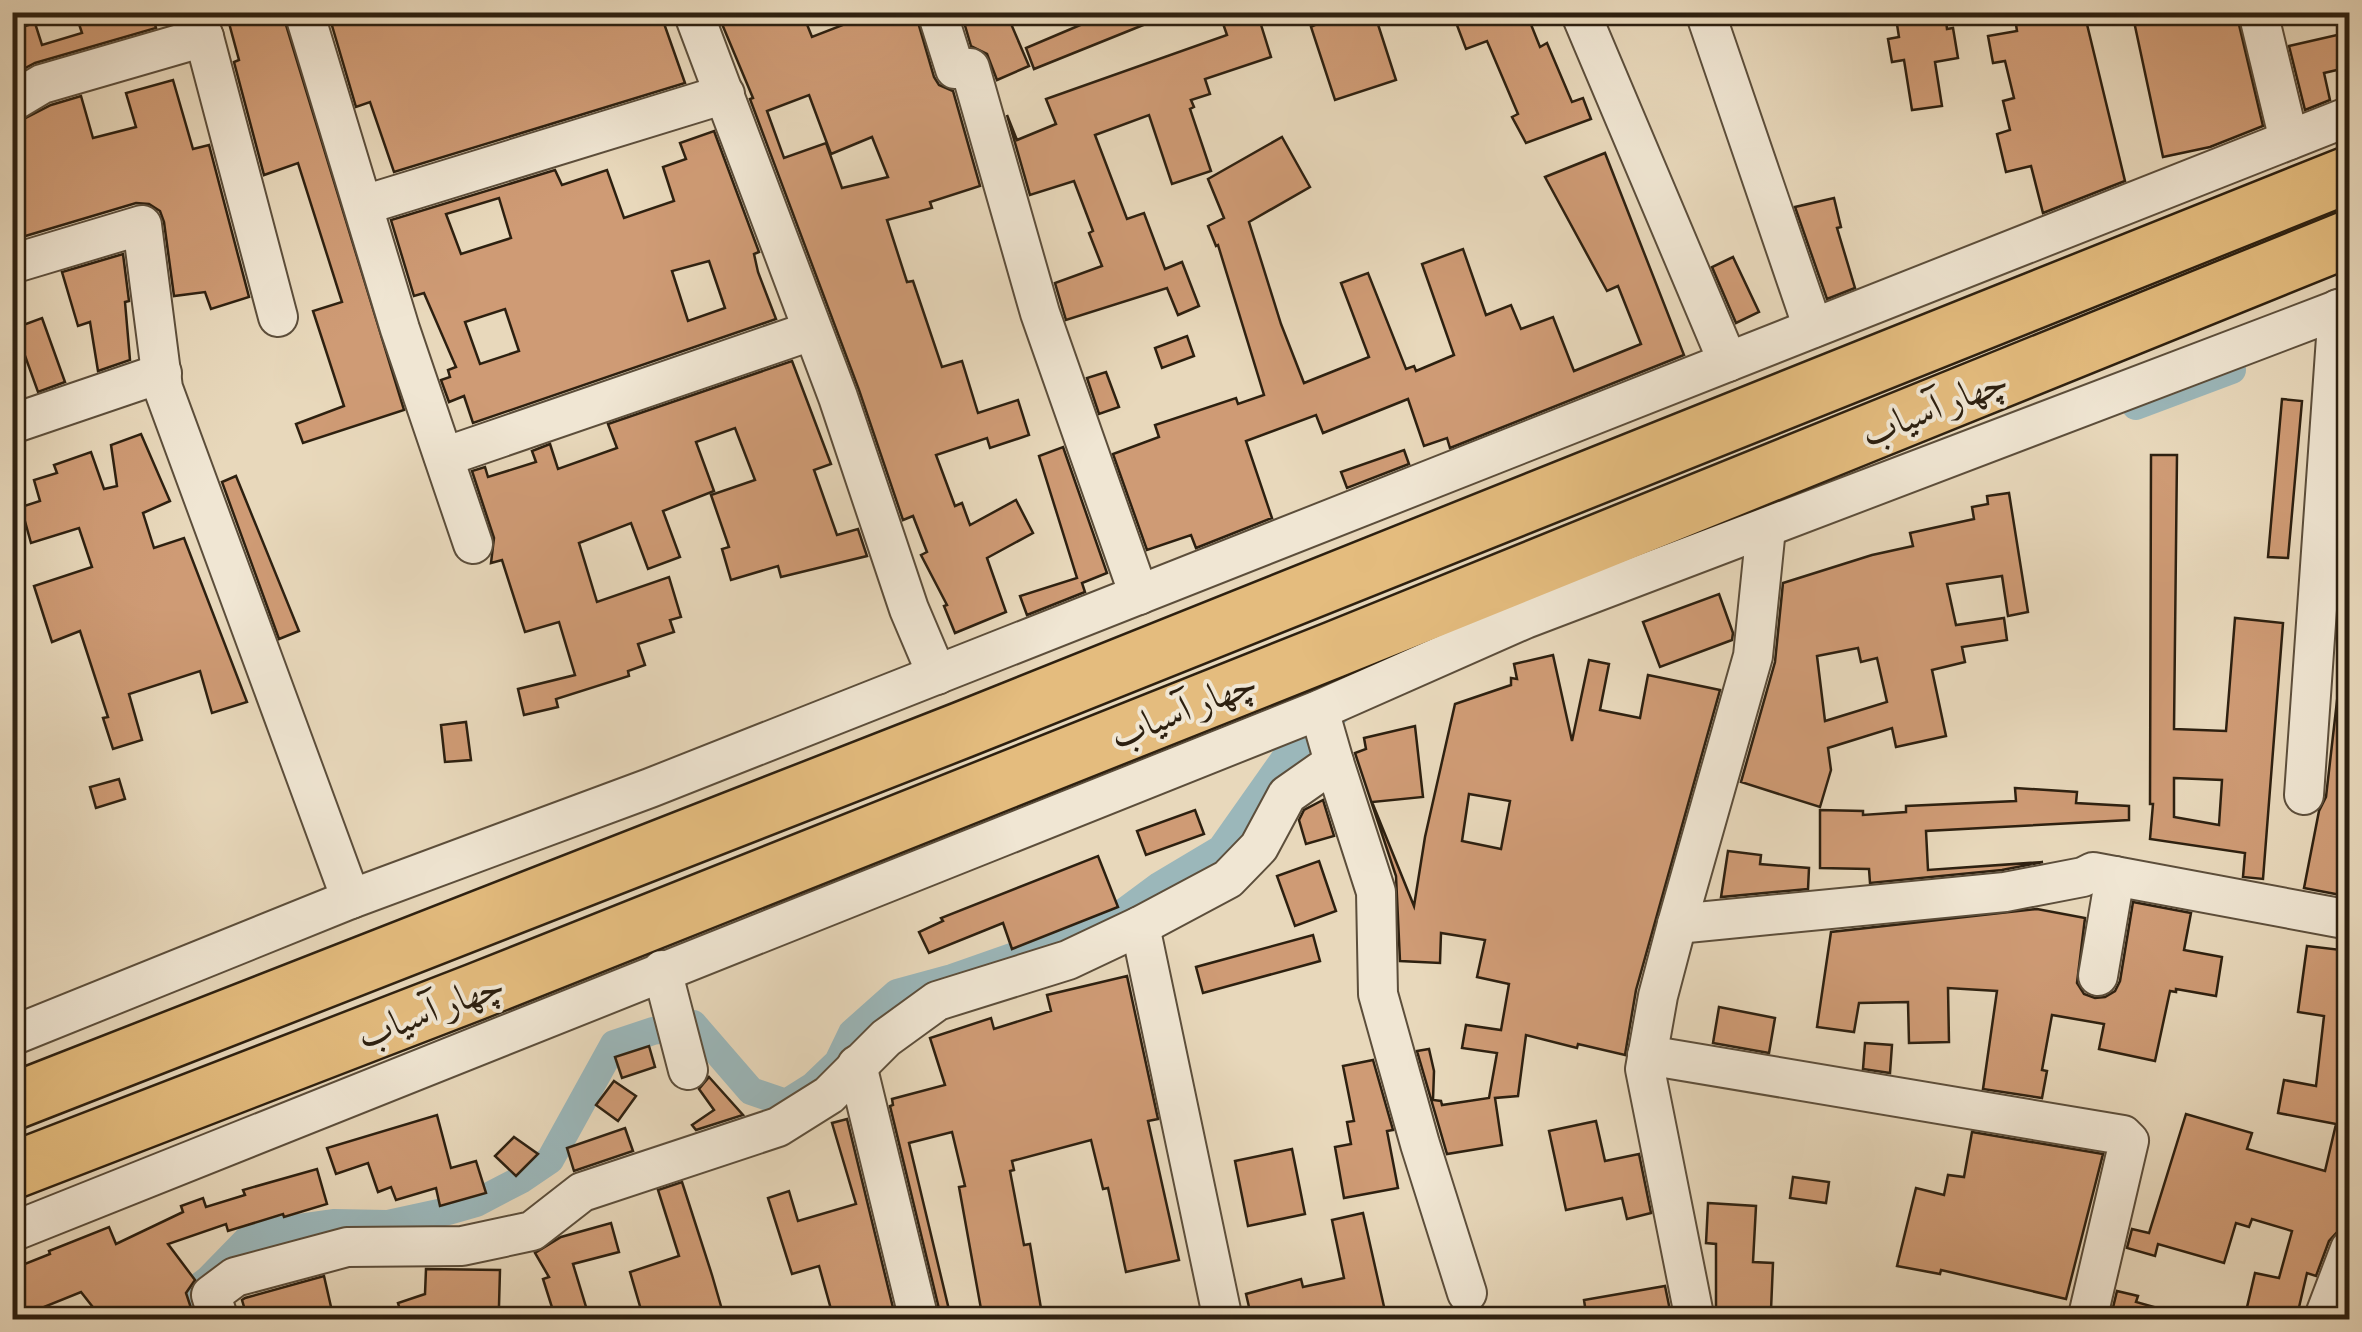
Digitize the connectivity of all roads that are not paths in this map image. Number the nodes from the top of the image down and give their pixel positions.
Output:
1 (304, 12) edge
2 (693, 12) edge
3 (937, 12) edge
4 (1580, 12) edge
5 (1705, 12) edge
6 (2258, 12) edge
7 (199, 25) edge
8 (725, 94) junction
9 (12, 102) edge
10 (2350, 116) edge
11 (2289, 140) junction
12 (2350, 174) edge
13 (364, 205) junction
14 (2350, 238) edge
15 (12, 264) edge
16 (2344, 307) edge
17 (278, 317) dead end
18 (1814, 328) junction
19 (811, 332) junction
20 (1728, 362) junction
21 (162, 373) junction
22 (12, 424) edge
23 (444, 457) junction
24 (1765, 541) junction
25 (473, 544) dead end
26 (1139, 595) junction
27 (936, 675) junction
28 (962, 730) junction
29 (1327, 738) junction
30 (983, 789) junction
31 (2304, 795) dead end
32 (2116, 876) junction
33 (351, 899) junction
34 (2350, 920) edge
35 (1677, 924) junction
36 (1140, 926) junction
37 (2098, 976) dead end
38 (666, 985) junction
39 (12, 1036) edge
40 (683, 1054) dead end
41 (1647, 1054) junction
42 (857, 1065) junction
43 (12, 1102) edge
44 (12, 1170) edge
45 (12, 1232) edge
46 (2350, 1249) edge
47 (1467, 1292) dead end
48 (219, 1320) edge
49 (919, 1320) edge
50 (1224, 1320) edge
51 (1695, 1320) edge
52 (2087, 1320) edge
53 (2324, 1320) edge

1 - 13 street
2 - 8 street
3 - 26 street
4 - 20 street
5 - 18 street
6 - 11 street
7 - 9 street
7 - 17 street
8 - 13 street
8 - 19 street
10 - 11 street
11 - 18 street
12 - 28 highway, چهار آسیاب
13 - 23 street
14 - 30 highway, چهار آسیاب
15 - 21 street
16 - 24 street
16 - 31 street
18 - 20 street
19 - 23 street
19 - 27 street
20 - 26 street
21 - 22 street
21 - 33 street
23 - 25 street
24 - 29 street
24 - 35 street
26 - 27 street
27 - 33 street
28 - 30 highway
28 - 43 highway, چهار آسیاب
29 - 36 street
29 - 38 street
29 - 47 street
30 - 44 highway, چهار آسیاب
32 - 34 street
32 - 35 street
32 - 37 street
33 - 39 street
35 - 41 street
36 - 42 street
36 - 50 street
38 - 40 street
38 - 45 street
41 - 51 street
41 - 52 street
42 - 48 street
42 - 49 street
46 - 53 street

